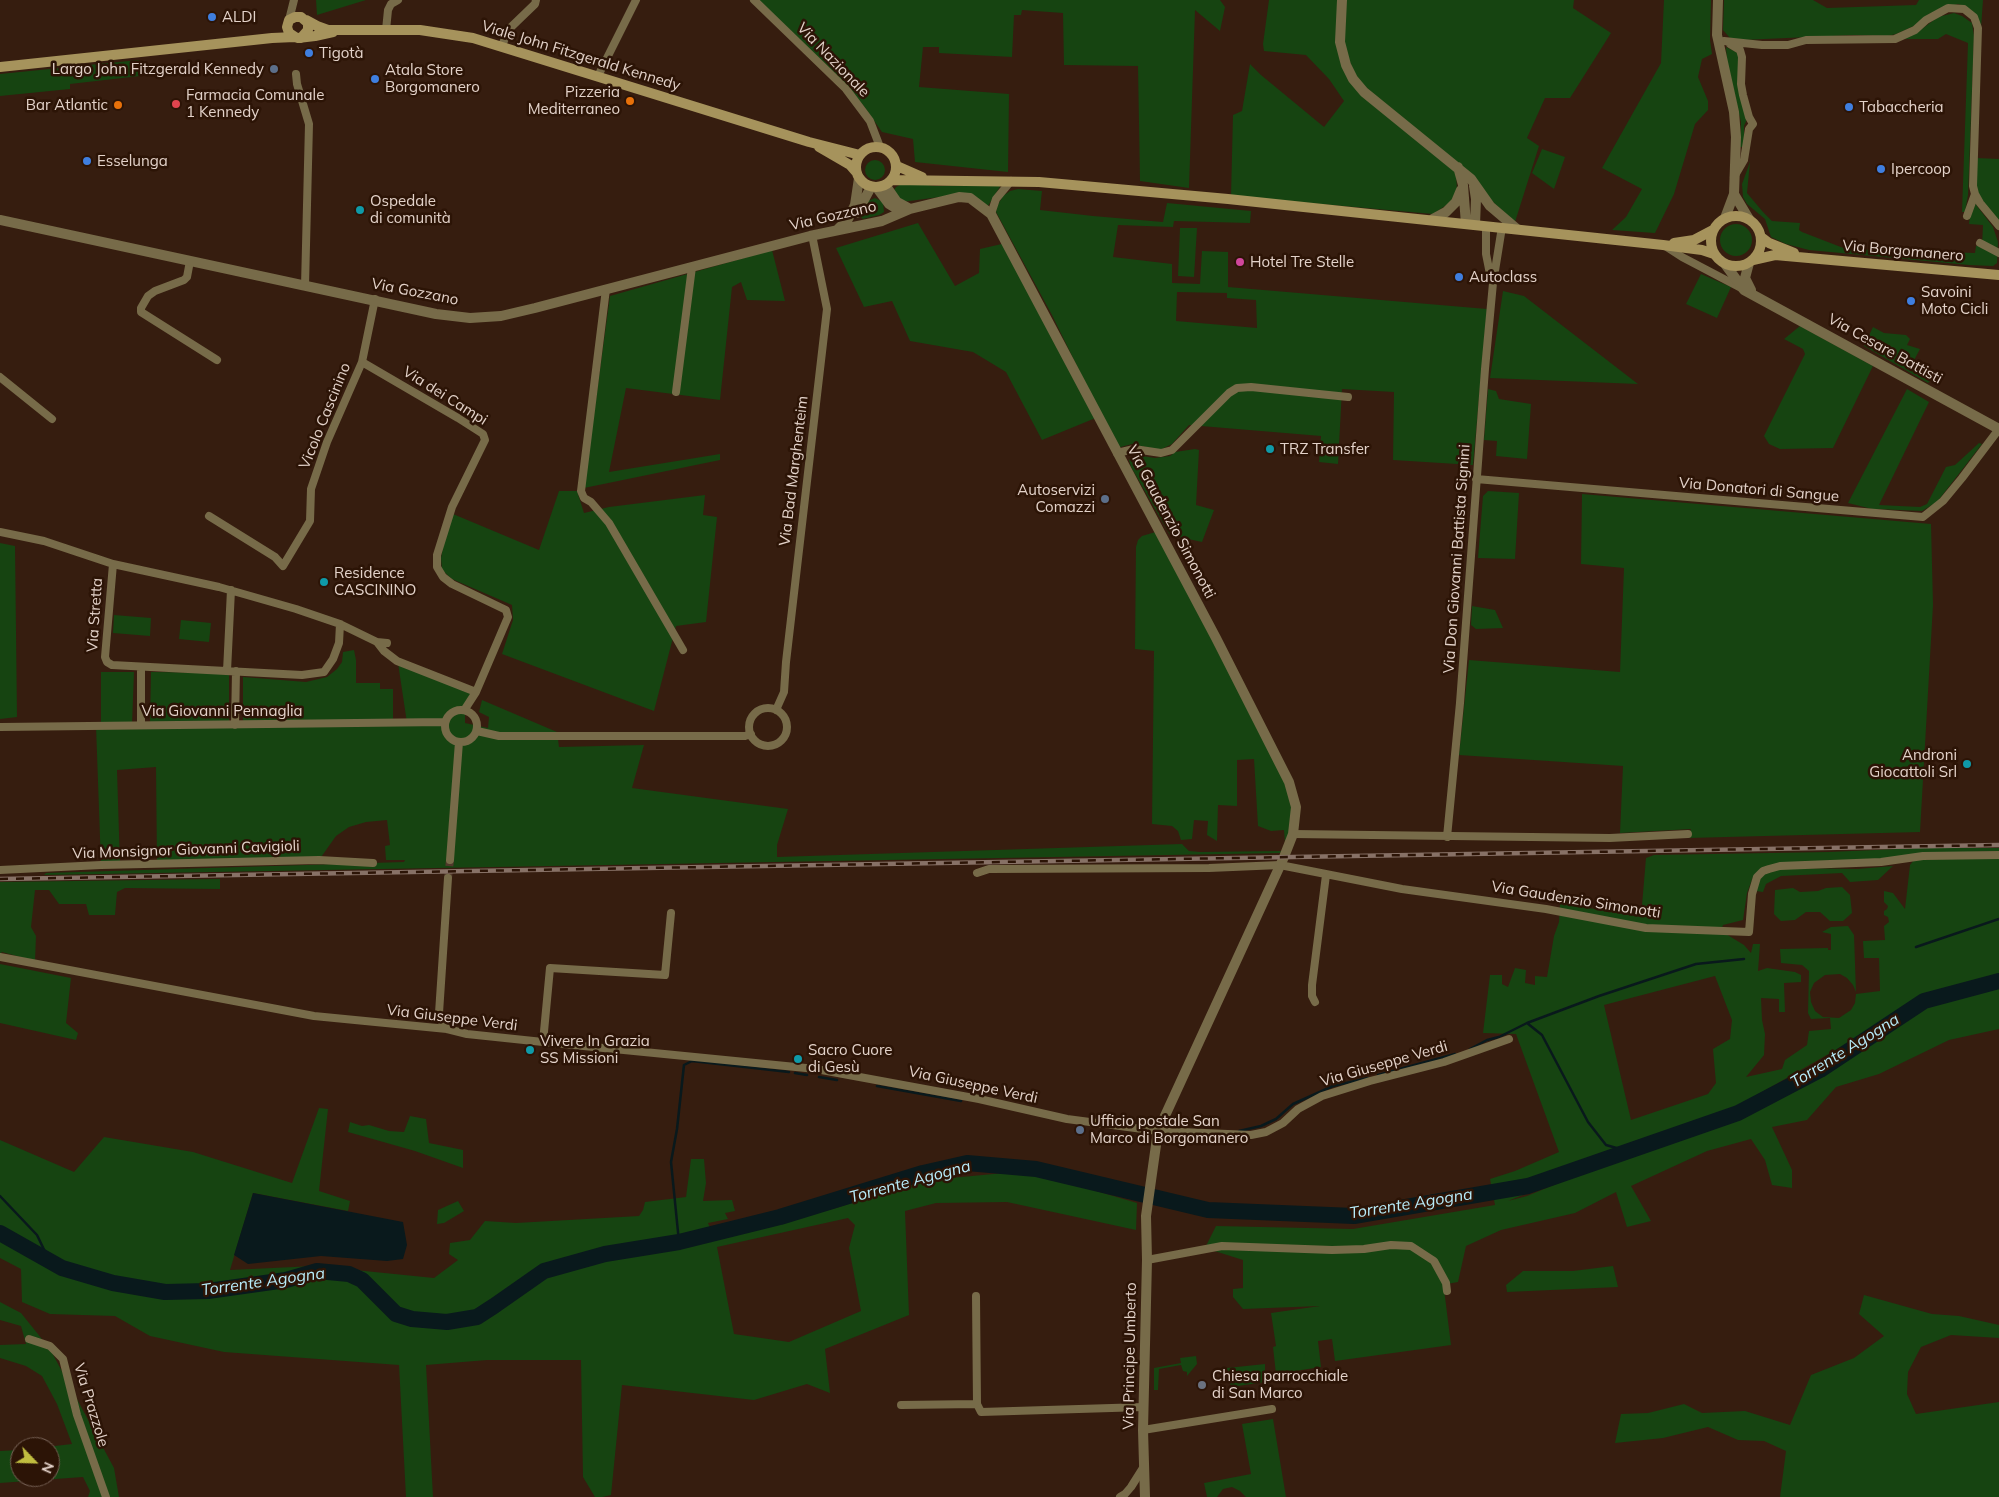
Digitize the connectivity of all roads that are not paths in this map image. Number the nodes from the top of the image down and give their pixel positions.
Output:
1 (398, 0) edge
2 (536, 0) edge
3 (636, 0) edge
4 (754, 0) edge
5 (1342, 0) edge
6 (1718, 0) edge
7 (294, 2) edge
8 (305, 19) junction
9 (288, 22) junction
10 (386, 30) junction
11 (339, 31) junction
12 (298, 37) junction
13 (272, 38) junction
14 (1721, 38) junction
15 (502, 46) junction
16 (0, 67) edge
17 (296, 74) dead end
18 (598, 76) junction
19 (809, 142) junction
20 (880, 147) junction
21 (860, 155) junction
22 (897, 166) junction
23 (1458, 167) junction
24 (858, 175) junction
25 (1734, 177) junction
26 (1461, 178) junction
27 (933, 180) junction
28 (1011, 181) junction
29 (1474, 184) junction
30 (882, 185) junction
31 (1734, 194) junction
32 (1975, 194) junction
33 (979, 205) joint
34 (906, 210) junction
35 (991, 214) junction
36 (1967, 216) dead end
37 (1725, 218) junction
38 (1749, 219) junction
39 (0, 220) edge
40 (1433, 220) junction
41 (1470, 224) junction
42 (1486, 226) junction
43 (1999, 226) edge
44 (1502, 227) junction
45 (1517, 228) junction
46 (838, 229) junction
47 (1713, 230) junction
48 (812, 235) junction
49 (1761, 237) junction
50 (1980, 243) dead end
51 (1663, 245) junction
52 (1999, 253) edge
53 (1714, 254) junction
54 (1804, 257) junction
55 (190, 261) junction
56 (1751, 261) junction
57 (1726, 264) junction
58 (692, 267) junction
59 (1999, 275) edge
60 (1493, 283) junction
61 (305, 286) junction
62 (606, 289) junction
63 (1744, 290) junction
64 (1757, 296) junction
65 (375, 299) junction
66 (217, 360) dead end
67 (362, 362) junction
68 (0, 377) edge
69 (676, 392) dead end
70 (1348, 397) dead end
71 (52, 419) dead end
72 (1999, 429) edge
73 (1117, 453) junction
74 (1476, 480) junction
75 (209, 516) dead end
76 (0, 532) edge
77 (113, 564) junction
78 (231, 590) junction
79 (340, 624) junction
80 (377, 642) junction
81 (387, 643) dead end
82 (683, 650) dead end
83 (141, 667) junction
84 (227, 671) junction
85 (236, 671) junction
86 (476, 692) junction
87 (465, 709) junction
88 (776, 710) junction
89 (445, 722) junction
90 (235, 724) junction
91 (142, 725) junction
92 (0, 727) edge
93 (477, 731) junction
94 (751, 734) junction
95 (459, 742) junction
96 (1293, 834) junction
97 (1688, 834) dead end
98 (1447, 837) junction
99 (1999, 855) edge
100 (450, 858) tunnel mouth
101 (373, 863) dead end
102 (1280, 865) junction
103 (0, 870) edge
104 (977, 873) dead end
105 (1326, 875) junction
106 (448, 878) tunnel mouth
107 (671, 914) dead end
108 (0, 958) edge
109 (1315, 1002) dead end
110 (447, 1029) junction
111 (1509, 1039) dead end
112 (544, 1042) junction
113 (1158, 1131) junction
114 (1146, 1216) joint
115 (1147, 1260) junction
116 (1447, 1291) dead end
117 (976, 1296) dead end
118 (29, 1339) dead end
119 (977, 1404) junction
120 (901, 1406) dead end
121 (1144, 1408) junction
122 (1272, 1409) dead end
123 (1143, 1430) junction
124 (1144, 1467) junction
125 (106, 1497) edge
126 (1120, 1497) edge
127 (1145, 1497) edge

1 - 10 street
2 - 15 street
3 - 18 street
4 - 20 street, Via Nazionale
5 - 23 street
6 - 14 street
7 - 8 street
7 - 9 street
8 - 9 main road, Viale John Fitzgerald Kennedy
8 - 11 main road, Viale John Fitzgerald Kennedy
8 - 12 main road
9 - 12 main road
9 - 13 main road
10 - 11 main road, Viale John Fitzgerald Kennedy
10 - 15 main road, Viale John Fitzgerald Kennedy
11 - 12 main road, Viale John Fitzgerald Kennedy
12 - 13 main road, Viale John Fitzgerald Kennedy
13 - 16 main road, Viale John Fitzgerald Kennedy
14 - 25 street
14 - 25 street
14 - 32 street
15 - 18 main road, Viale John Fitzgerald Kennedy
17 - 61 street
18 - 19 main road, Viale John Fitzgerald Kennedy
19 - 21 main road, Viale John Fitzgerald Kennedy
19 - 24 main road, Viale John Fitzgerald Kennedy
20 - 21 main road
20 - 22 main road
21 - 24 main road
22 - 27 main road
22 - 30 main road
23 - 26 street
23 - 29 street
24 - 30 main road
24 - 46 street
25 - 31 street
26 - 40 street
26 - 41 street
27 - 28 main road
27 - 30 main road
28 - 35 street
28 - 40 main road
29 - 41 street
29 - 45 street
30 - 34 street
30 - 46 street
31 - 37 street
31 - 38 street
32 - 36 street
32 - 43 street
33 - 34 street, Via Gozzano
33 - 35 street, Via Gaudenzio Simonotti
34 - 46 street, Via Gozzano
35 - 73 street, Via Gaudenzio Simonotti
37 - 38 main road
37 - 47 main road
38 - 49 main road
39 - 55 street, Via Gozzano
40 - 41 main road
41 - 42 main road
42 - 44 main road
42 - 60 street, Via Don Giovanni Battista Signini
44 - 45 main road
44 - 60 street, Via Don Giovanni Battista Signini
45 - 51 main road
46 - 48 street, Via Gozzano
47 - 51 main road
47 - 53 main road
48 - 58 street, Via Gozzano
48 - 88 street, Via Bad Marghenteim
49 - 54 main road, Via Borgomanero
49 - 56 main road
50 - 52 street
51 - 53 main road
51 - 63 street, Via Cesare Battisti
53 - 57 main road
54 - 56 main road, Via Borgomanero
54 - 59 main road, Via Borgomanero
55 - 61 street, Via Gozzano
55 - 66 street
56 - 57 main road
56 - 64 street
57 - 63 street
58 - 62 street, Via Gozzano
58 - 69 street
60 - 74 street, Via Don Giovanni Battista Signini
61 - 65 street, Via Gozzano
62 - 65 street, Via Gozzano
62 - 82 street
63 - 64 street, Via Cesare Battisti
64 - 72 street, Via Cesare Battisti
65 - 67 street, Vicolo Cascinino
67 - 75 street, Vicolo Cascinino
67 - 86 street, Via dei Campi
68 - 71 street
70 - 73 street
72 - 74 street, Via Donatori di Sangue
73 - 96 street, Via Gaudenzio Simonotti
74 - 98 street, Via Don Giovanni Battista Signini
76 - 77 street, Via Stretta
77 - 78 street, Via Stretta
77 - 83 street, Via Stretta
78 - 79 street, Via Stretta
78 - 84 street
79 - 80 street, Via Stretta
79 - 85 street, Via Stretta
80 - 81 street, Via Stretta
80 - 86 street
83 - 84 street, Via Stretta
83 - 91 street
84 - 85 street, Via Stretta
85 - 90 street
86 - 87 street, Via dei Campi
87 - 89 street
87 - 93 street
88 - 94 street
88 - 94 street
89 - 90 street, Via Giovanni Pennaglia
89 - 95 street
90 - 91 street, Via Giovanni Pennaglia
91 - 92 street, Via Giovanni Pennaglia
93 - 94 street
93 - 95 street
95 - 100 street
96 - 98 street
96 - 102 street, Via Gaudenzio Simonotti
97 - 98 street
99 - 105 street, Via Gaudenzio Simonotti
101 - 103 street, Via Monsignor Giovanni Cavigioli
102 - 104 street
102 - 105 street, Via Gaudenzio Simonotti
102 - 113 street, Via Gaudenzio Simonotti
105 - 109 street
106 - 110 street
107 - 112 street
108 - 110 street, Via Giuseppe Verdi
110 - 112 street, Via Giuseppe Verdi
111 - 113 street, Via Giuseppe Verdi
112 - 113 street, Via Giuseppe Verdi
113 - 114 street, Via Gaudenzio Simonotti
114 - 115 street, Via Principe Umberto
115 - 116 street
115 - 121 street, Via Principe Umberto
117 - 119 street
118 - 125 street, Via Prazzole
119 - 120 street
119 - 121 street
121 - 123 street, Via Principe Umberto
122 - 123 street
123 - 124 street, Via Principe Umberto
124 - 126 street
124 - 127 street, Via Principe Umberto

